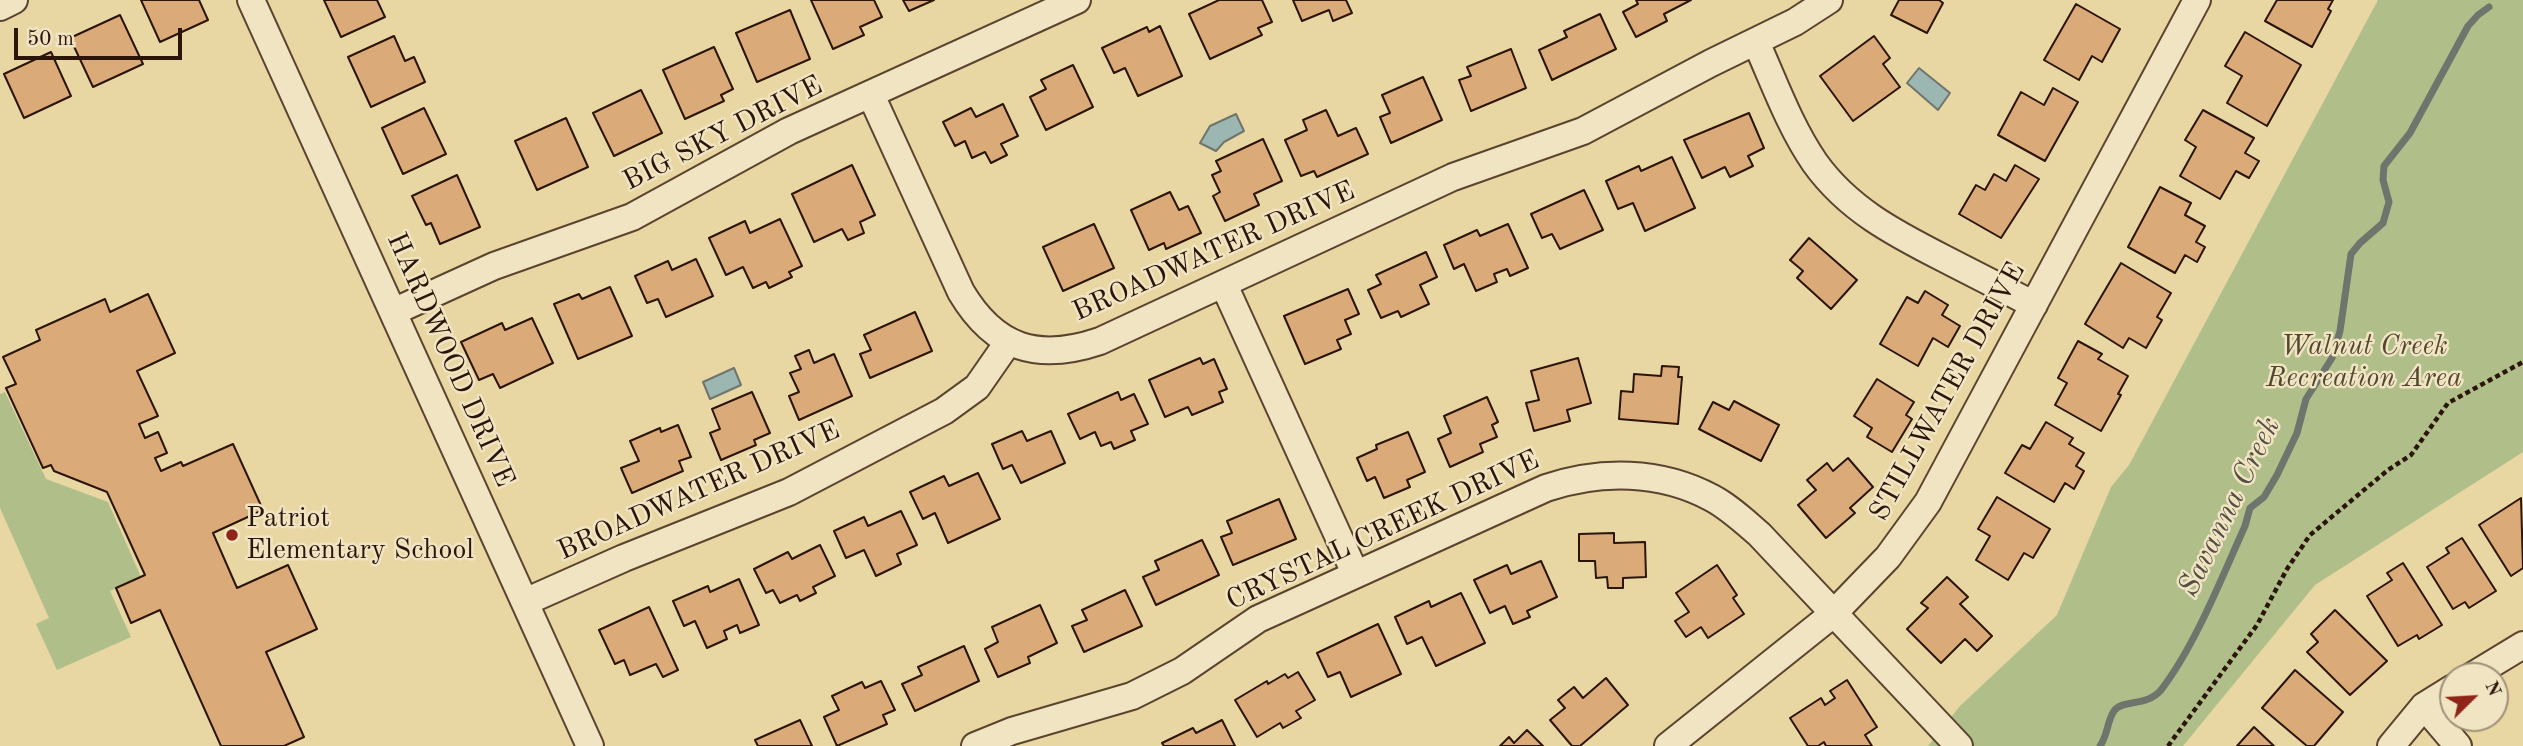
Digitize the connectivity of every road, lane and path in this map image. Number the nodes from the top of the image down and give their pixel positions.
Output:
1 (14, 0) edge
2 (251, 0) edge
3 (1077, 0) edge
4 (1829, 0) edge
5 (2197, 0) edge
6 (0, 7) edge
7 (1756, 42) junction
8 (871, 95) junction
9 (1224, 285) junction
10 (2034, 305) junction
11 (393, 312) junction
12 (1009, 341) junction
13 (2523, 362) edge
14 (1355, 573) junction
15 (525, 602) junction
16 (1833, 614) junction
17 (2523, 645) edge
18 (2495, 662) edge
19 (2439, 697) edge
20 (2424, 706) junction
21 (590, 746) edge
22 (975, 746) edge
23 (1668, 746) edge
24 (1959, 746) edge
25 (2168, 746) edge
26 (2391, 746) edge
27 (2458, 746) edge

1 - 6 street
2 - 11 street, HARDWOOD DRIVE
3 - 8 street, BIG SKY DRIVE
4 - 7 street, BROADWATER DRIVE
5 - 10 street, STILLWATER DRIVE
7 - 9 street, BROADWATER DRIVE
7 - 10 street
8 - 11 street, BIG SKY DRIVE
8 - 12 street
9 - 12 street, BROADWATER DRIVE
9 - 14 street
10 - 16 street, STILLWATER DRIVE
11 - 15 street, HARDWOOD DRIVE
12 - 15 street, BROADWATER DRIVE
13 - 25 path
14 - 16 street, CRYSTAL CREEK DRIVE
14 - 22 street, CRYSTAL CREEK DRIVE
15 - 21 street, HARDWOOD DRIVE
16 - 23 street, STILLWATER DRIVE
16 - 24 street, CRYSTAL CREEK DRIVE
17 - 18 street
19 - 20 street
20 - 26 street
20 - 27 street

